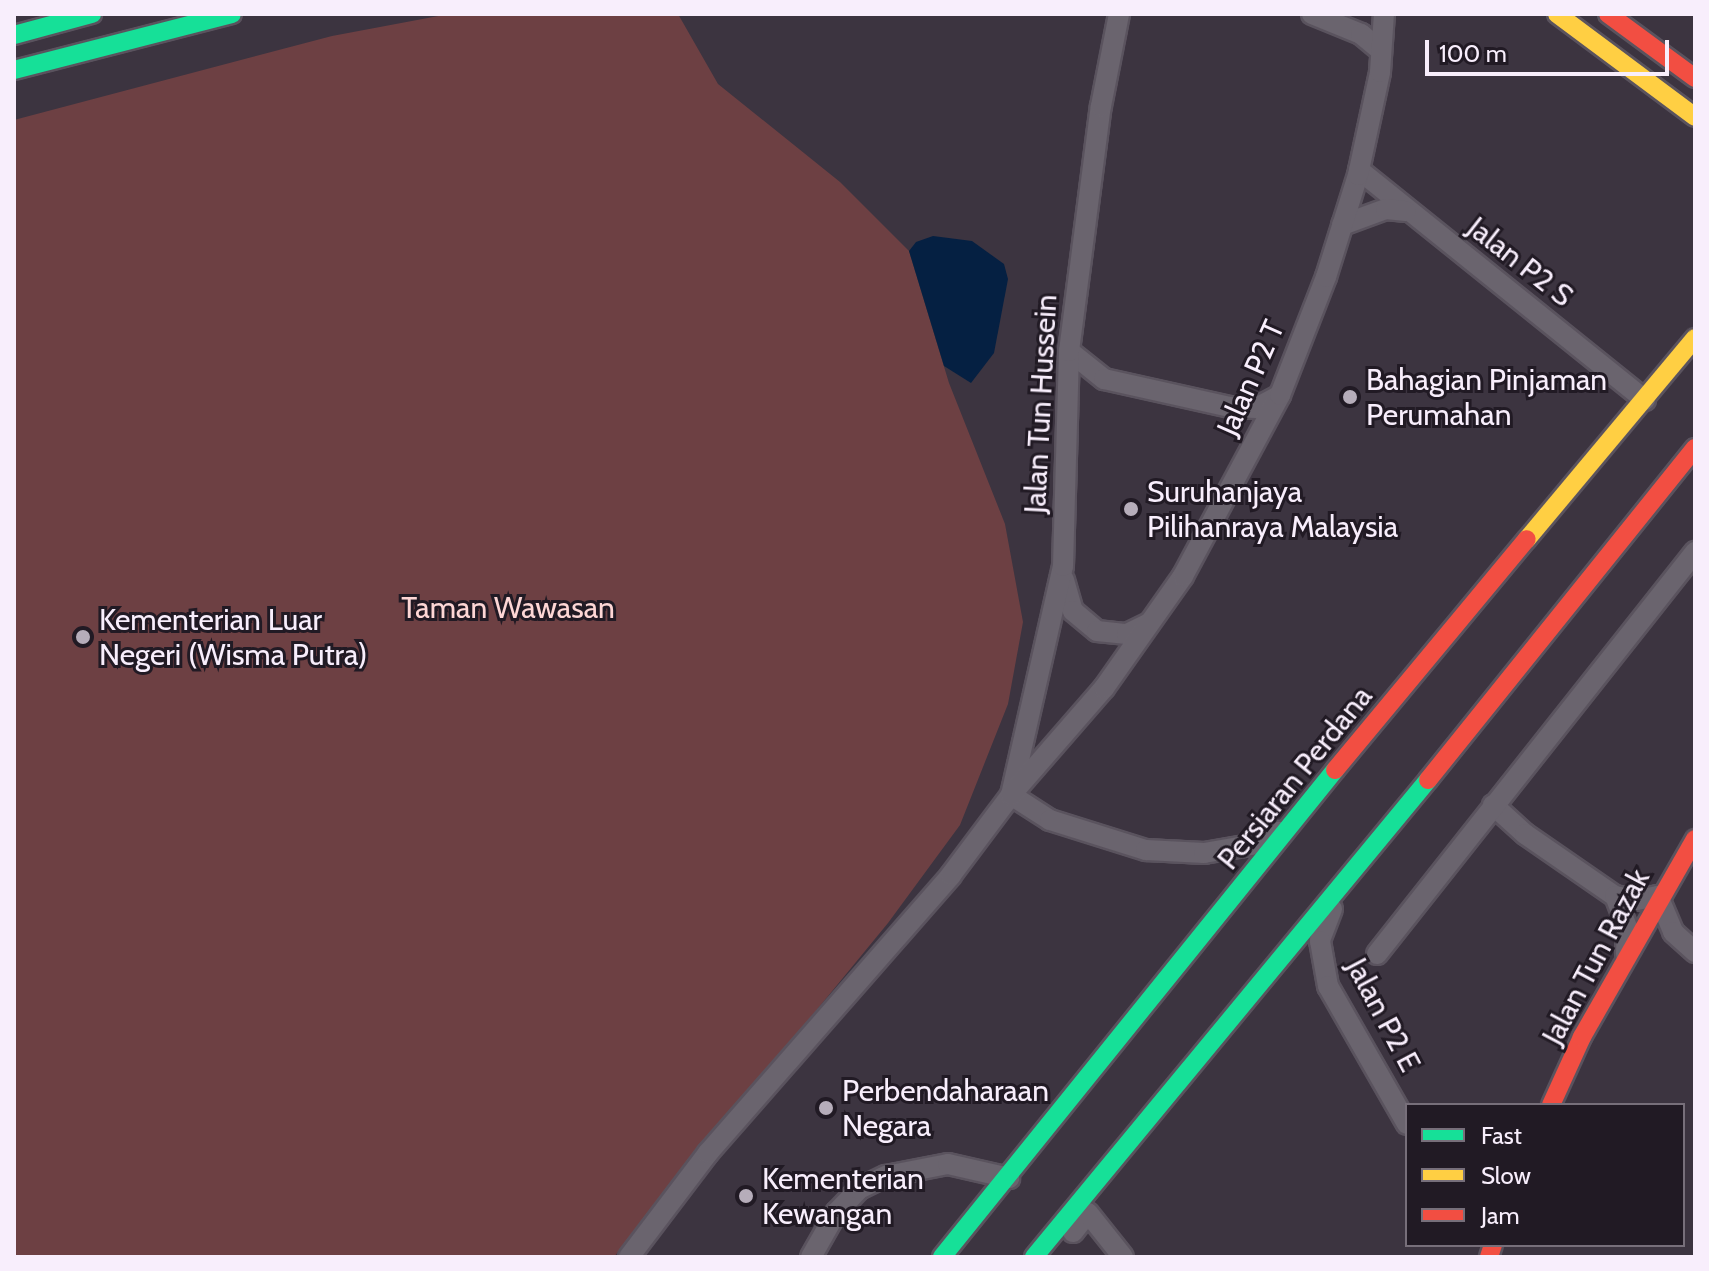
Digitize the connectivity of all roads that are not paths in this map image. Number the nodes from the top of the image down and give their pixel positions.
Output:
1 (20, 14) edge
2 (232, 14) edge
3 (1119, 14) edge
4 (1312, 14) edge
5 (1384, 14) edge
6 (1557, 14) edge
7 (1608, 14) edge
8 (86, 15) edge
9 (14, 19) edge
10 (57, 19) edge
11 (14, 35) edge
12 (89, 51) junction
13 (1381, 51) junction
14 (67, 56) junction
15 (14, 70) edge
16 (1695, 78) edge
17 (1695, 117) edge
18 (1359, 170) junction
19 (1406, 211) junction
20 (1342, 225) junction
21 (1695, 338) edge
22 (1069, 351) junction
23 (1280, 395) junction
24 (1645, 400) junction
25 (1695, 448) edge
26 (1695, 552) edge
27 (1063, 566) junction
28 (1153, 621) junction
29 (1011, 795) junction
30 (1493, 805) junction
31 (1286, 829) junction
32 (1695, 839) edge
33 (1342, 887) junction
34 (1615, 896) junction
35 (1658, 896) junction
36 (1695, 952) edge
37 (1377, 954) dead end
38 (1626, 958) junction
39 (1552, 1103) edge
40 (1405, 1121) edge
41 (1009, 1178) junction
42 (629, 1257) edge
43 (811, 1257) edge
44 (942, 1257) edge
45 (1034, 1257) edge
46 (1053, 1257) edge
47 (1123, 1257) edge

1 - 9 main road
2 - 12 main road
3 - 22 street, Jalan Tun Hussein
4 - 13 street
5 - 13 street, Jalan P2 T
6 - 17 main road
7 - 16 main road
8 - 10 main road
8 - 12 main road
10 - 11 main road
10 - 14 main road
12 - 14 main road
13 - 18 street, Jalan P2 T
14 - 15 main road
18 - 19 street, Jalan P2 S
18 - 20 street, Jalan P2 T
19 - 20 street
19 - 24 street, Jalan P2 S
20 - 23 street, Jalan P2 T
21 - 24 main road, Persiaran Perdana
22 - 23 street
22 - 27 street, Jalan Tun Hussein
23 - 28 street, Jalan P2 T
24 - 31 main road, Persiaran Perdana
25 - 33 main road
26 - 30 street
27 - 28 street
27 - 29 street, Jalan Tun Hussein
28 - 29 street, Jalan P2 T
29 - 31 street
29 - 42 street, Jalan P2 T
30 - 34 street
30 - 37 street
31 - 41 main road, Persiaran Perdana
32 - 35 main road, Jalan Tun Razak
33 - 40 street, Jalan P2 E
33 - 45 main road
34 - 35 street
34 - 38 street
35 - 36 street
35 - 38 main road, Jalan Tun Razak
38 - 39 main road, Jalan Tun Razak
41 - 43 street
41 - 44 main road, Persiaran Perdana
46 - 47 street

